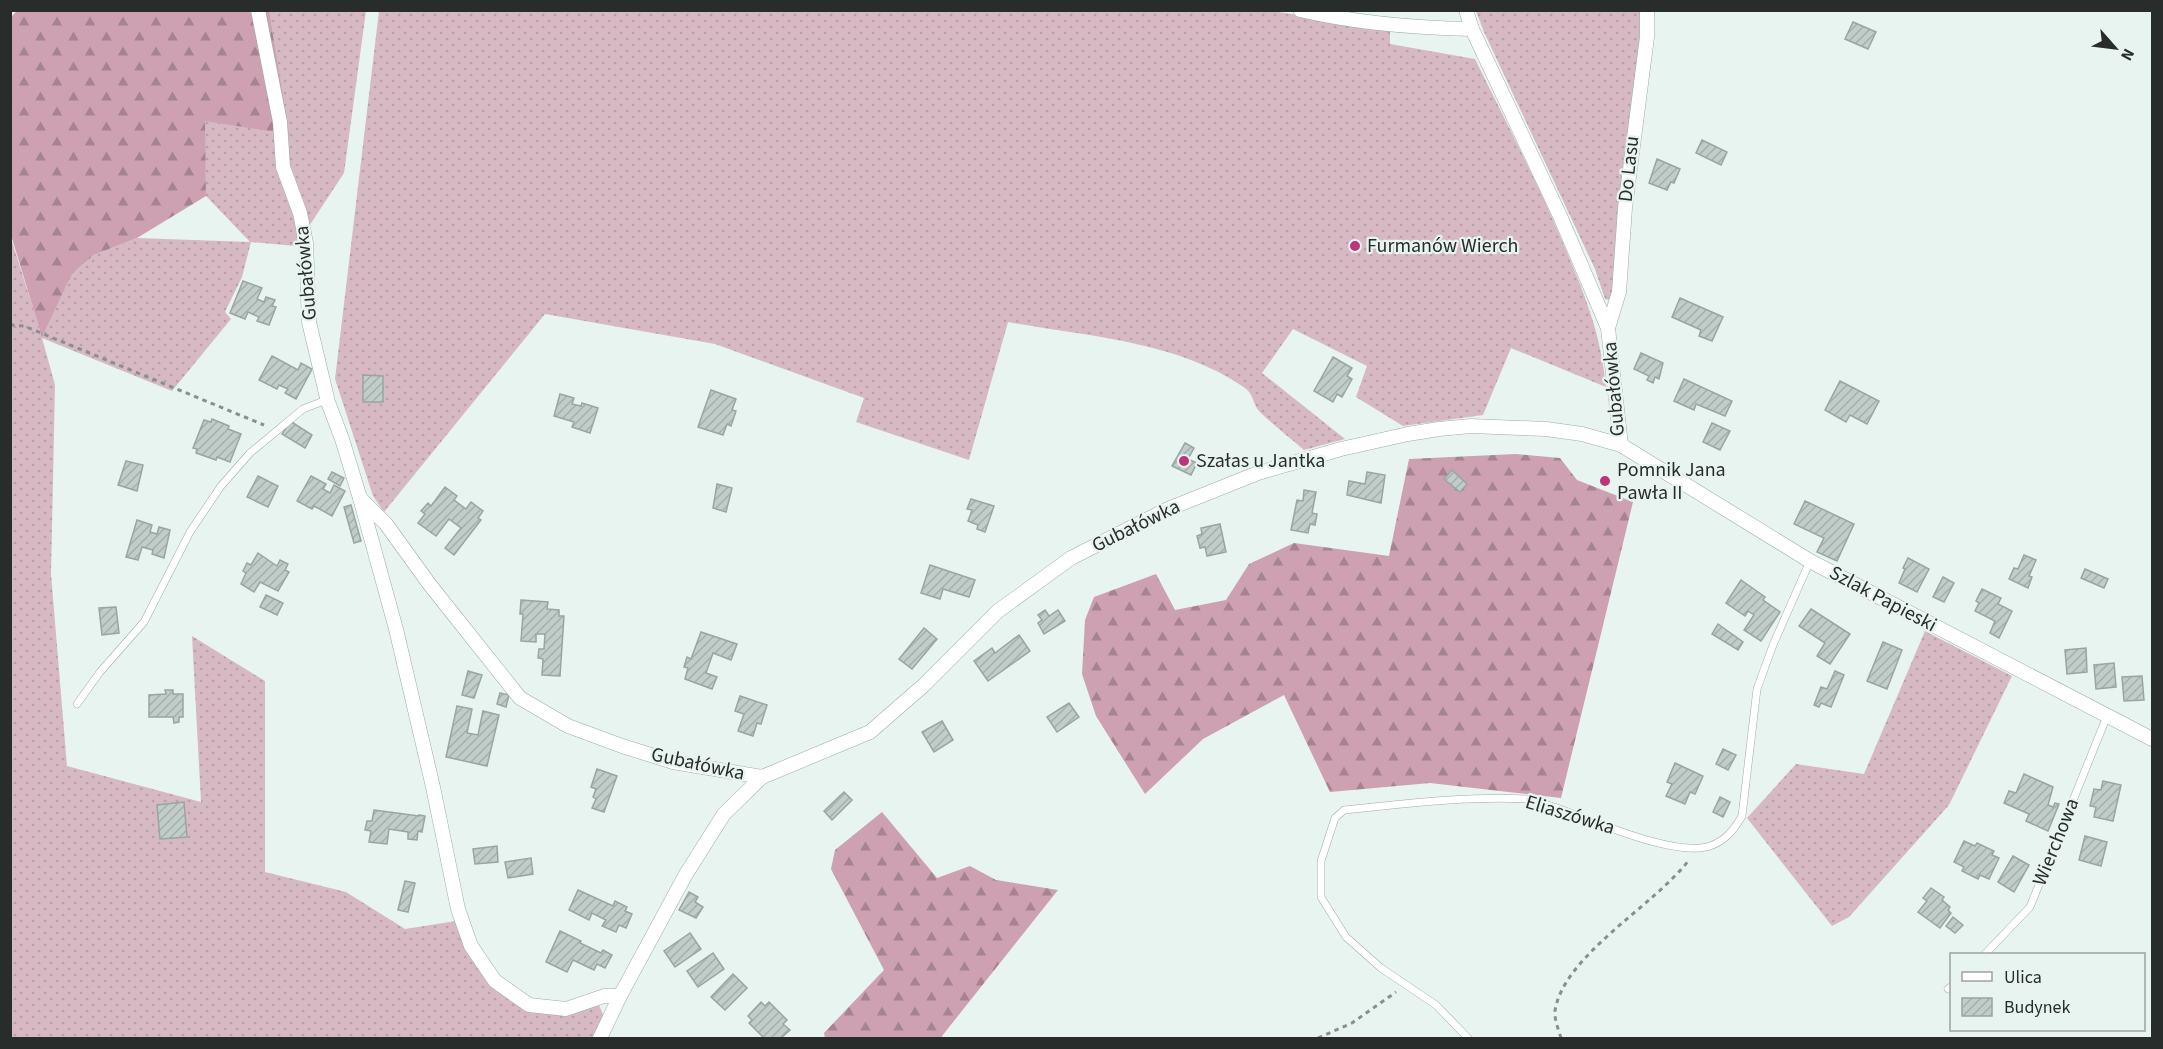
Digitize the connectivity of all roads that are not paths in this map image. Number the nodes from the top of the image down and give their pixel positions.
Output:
1 (258, 10) edge
2 (1300, 10) edge
3 (1466, 10) edge
4 (1647, 10) edge
5 (1472, 29) junction
6 (1608, 328) junction
7 (328, 402) junction
8 (1621, 445) junction
9 (360, 498) junction
10 (1810, 561) junction
11 (77, 704) dead end
12 (2107, 717) junction
13 (2152, 739) edge
14 (762, 777) junction
15 (1986, 953) edge
16 (620, 996) junction
17 (600, 1038) edge
18 (1468, 1038) edge

1 - 7 street, Gubałówka
2 - 5 street
3 - 5 street, Gubałówka
4 - 6 street, Do Lasu
5 - 6 street, Gubałówka
6 - 8 street, Gubałówka
7 - 9 street, Gubałówka
7 - 11 lane
8 - 10 street, Szlak Papieski
8 - 14 street, Gubałówka
9 - 14 street, Gubałówka
9 - 16 street, Gubałówka
10 - 12 street, Szlak Papieski
10 - 18 lane, Eliaszówka
12 - 13 street, Szlak Papieski
12 - 15 lane, Wierchowa
14 - 16 street
16 - 17 street

